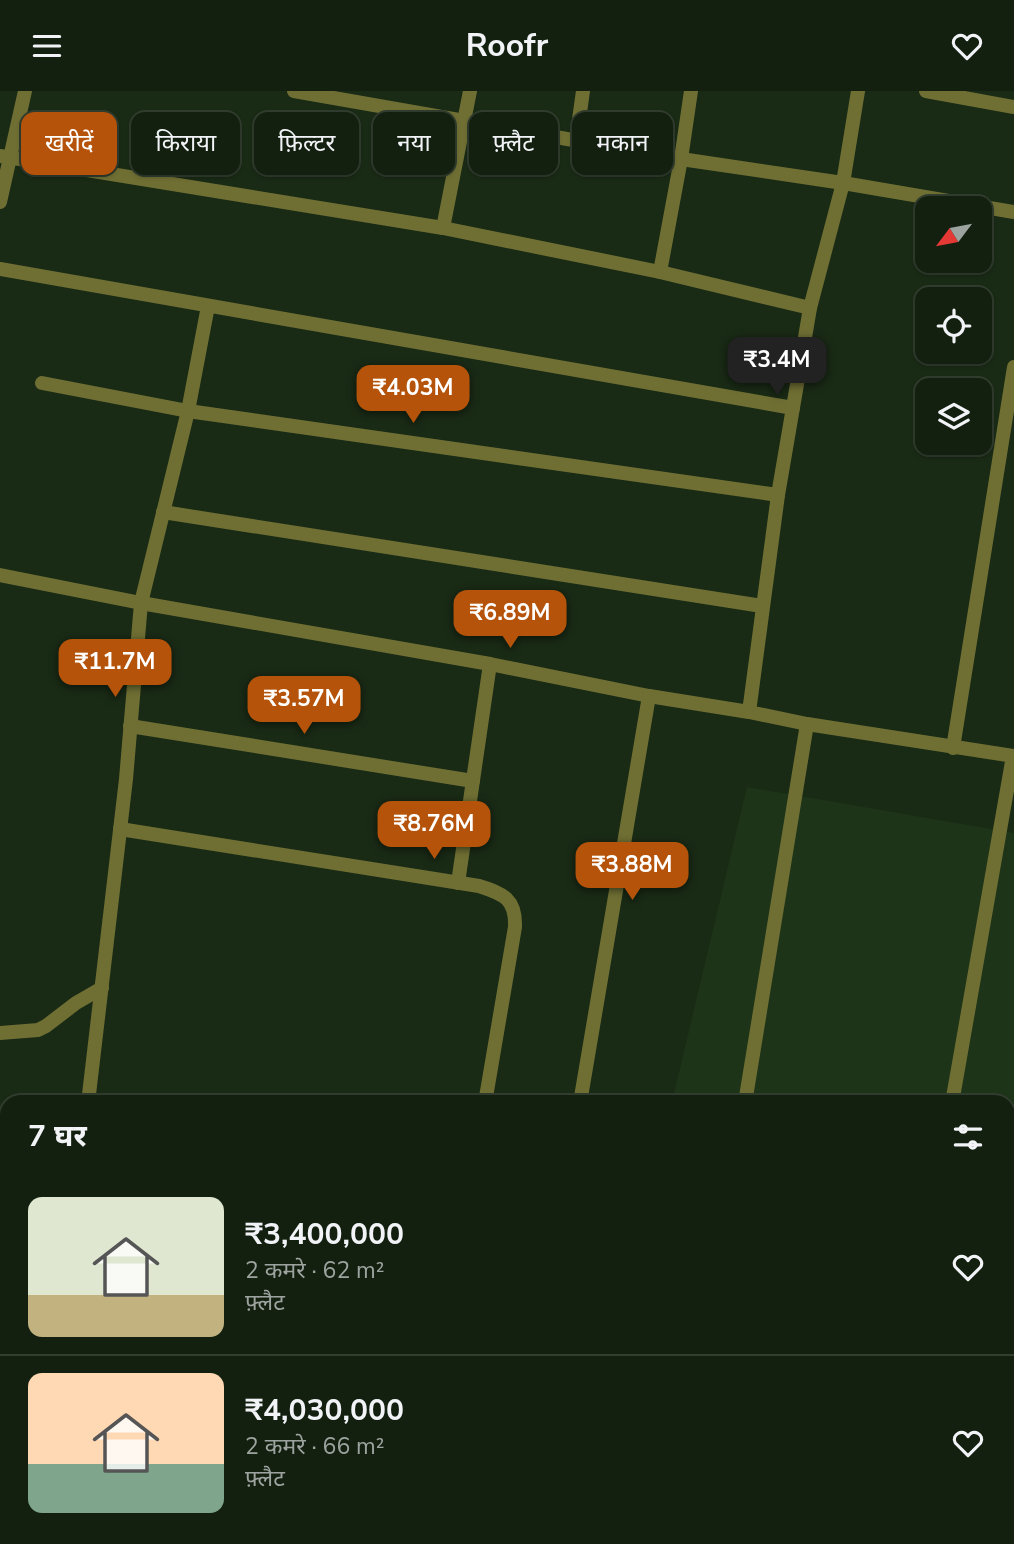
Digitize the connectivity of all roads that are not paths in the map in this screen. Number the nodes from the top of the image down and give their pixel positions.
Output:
1 (25, 91) edge
2 (294, 91) edge
3 (470, 91) edge
4 (583, 91) edge
5 (691, 91) edge
6 (858, 91) edge
7 (926, 91) edge
8 (1014, 107) edge
9 (580, 112) edge
10 (465, 122) junction
11 (572, 140) edge
12 (5, 157) edge
13 (673, 158) edge
14 (681, 159) junction
15 (843, 183) junction
16 (0, 202) edge
17 (1014, 212) edge
18 (443, 227) junction
19 (0, 269) edge
20 (660, 272) junction
21 (208, 306) junction
22 (810, 308) junction
23 (1014, 367) edge
24 (43, 383) dead end
25 (793, 408) junction
26 (188, 411) junction
27 (778, 495) junction
28 (163, 512) junction
29 (0, 575) edge
30 (141, 603) junction
31 (762, 606) junction
32 (490, 664) junction
33 (649, 696) junction
34 (749, 712) junction
35 (807, 725) junction
36 (130, 726) junction
37 (953, 748) junction
38 (1013, 756) edge
39 (473, 781) junction
40 (120, 829) junction
41 (458, 883) junction
42 (102, 988) junction
43 (0, 1033) edge
44 (89, 1095) edge
45 (486, 1095) edge
46 (581, 1095) edge
47 (746, 1095) edge
48 (953, 1095) edge

1 - 12 street
2 - 10 street
3 - 10 street
4 - 9 street
5 - 14 street
6 - 15 street
7 - 8 street
10 - 11 street
10 - 18 street
12 - 16 street
12 - 18 street
13 - 14 street
14 - 15 street
14 - 20 street
15 - 17 street
15 - 22 street
18 - 20 street
19 - 21 street
20 - 22 street
21 - 25 street
21 - 26 street
22 - 25 street
23 - 37 street
24 - 26 street
25 - 27 street
26 - 27 street
26 - 28 street
27 - 31 street
28 - 30 street
28 - 31 street
29 - 30 street
30 - 32 street
30 - 36 street
31 - 34 street
32 - 33 street
32 - 39 street
33 - 34 street
33 - 46 street
34 - 35 street
35 - 37 street
35 - 47 street
36 - 39 street
36 - 40 street
37 - 38 street
38 - 48 street
39 - 41 street
40 - 41 street
40 - 42 street
41 - 45 street
42 - 43 street
42 - 44 street

